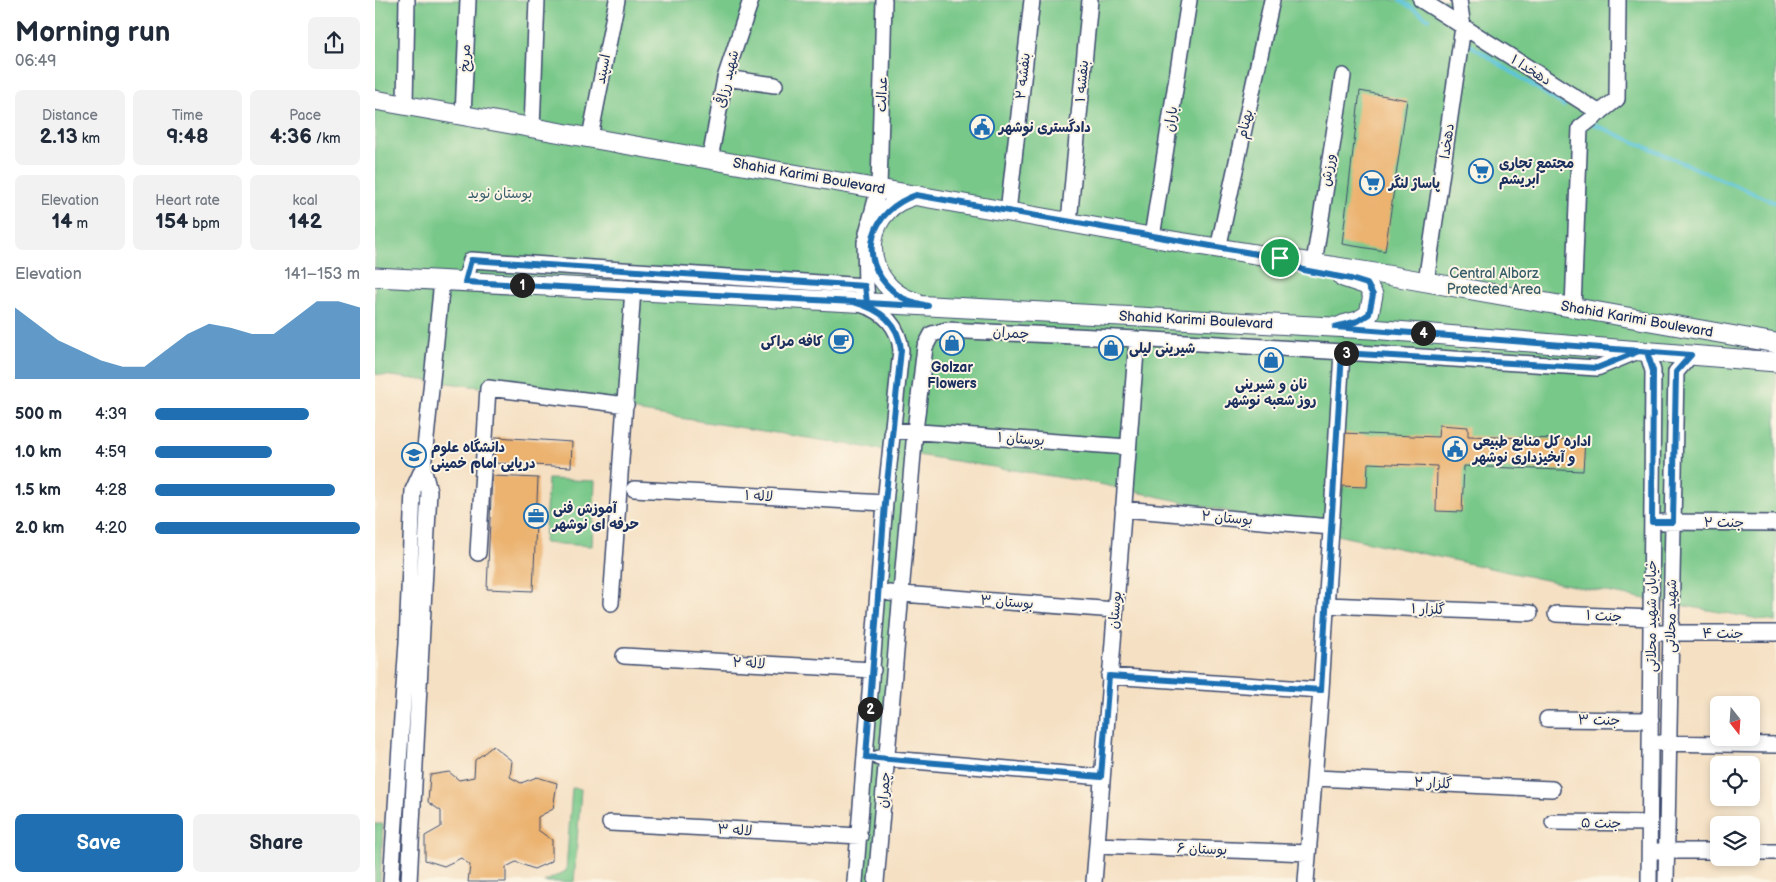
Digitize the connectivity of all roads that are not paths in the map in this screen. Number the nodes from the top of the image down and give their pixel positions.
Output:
1 (407, 0) edge
2 (468, 0) edge
3 (537, 0) edge
4 (617, 0) edge
5 (751, 0) edge
6 (884, 0) edge
7 (1032, 0) edge
8 (1089, 0) edge
9 (1189, 0) edge
10 (1273, 0) edge
11 (1421, 0) edge
12 (1459, 0) edge
13 (1618, 0) edge
14 (1463, 27) junction
15 (1343, 76) dead end
16 (725, 78) junction
17 (775, 85) dead end
18 (375, 100) edge
19 (405, 105) junction
20 (1600, 113) junction
21 (463, 116) junction
22 (533, 128) junction
23 (590, 137) junction
24 (710, 159) junction
25 (879, 188) junction
26 (916, 195) junction
27 (1008, 212) junction
28 (1069, 222) junction
29 (1152, 237) junction
30 (1218, 248) junction
31 (1280, 258) junction
32 (1314, 263) junction
33 (375, 277) edge
34 (441, 280) junction
35 (465, 282) junction
36 (1426, 282) junction
37 (633, 289) junction
38 (862, 297) junction
39 (928, 306) junction
40 (1573, 308) junction
41 (1335, 327) junction
42 (1137, 339) junction
43 (1776, 343) edge
44 (1643, 351) junction
45 (1342, 353) junction
46 (1691, 355) junction
47 (1776, 362) edge
48 (625, 405) junction
49 (893, 430) junction
50 (915, 431) junction
51 (1128, 446) junction
52 (1653, 457) junction
53 (1674, 458) junction
54 (423, 468) junction
55 (634, 489) dead end
56 (885, 503) junction
57 (1123, 509) junction
58 (1652, 522) junction
59 (1673, 522) junction
60 (1776, 522) edge
61 (1331, 527) junction
62 (478, 553) dead end
63 (878, 592) junction
64 (900, 594) junction
65 (611, 603) dead end
66 (1326, 605) junction
67 (1115, 610) junction
68 (1529, 613) dead end
69 (1556, 614) dead end
70 (1652, 626) junction
71 (1671, 632) junction
72 (1776, 633) edge
73 (624, 656) dead end
74 (873, 670) junction
75 (1109, 676) junction
76 (1321, 690) junction
77 (1547, 719) dead end
78 (1651, 720) junction
79 (1650, 743) junction
80 (1668, 743) junction
81 (1776, 745) edge
82 (866, 757) junction
83 (888, 759) junction
84 (1101, 777) junction
85 (1315, 778) junction
86 (1552, 789) dead end
87 (1553, 822) dead end
88 (611, 823) dead end
89 (1649, 823) junction
90 (860, 836) junction
91 (1097, 845) junction
92 (1649, 851) junction
93 (1666, 851) junction
94 (1710, 851) edge
95 (1760, 852) edge
96 (1776, 852) edge
97 (1308, 853) junction
98 (391, 882) edge
99 (409, 882) edge
100 (855, 882) edge
101 (876, 882) edge
102 (1094, 882) edge
103 (1306, 882) edge
104 (1649, 882) edge
105 (1666, 882) edge

1 - 19 street
2 - 21 street, مریخ
3 - 22 street
4 - 23 street, اسپند
5 - 16 street, شهید رزاقی
6 - 25 street, عدالت
7 - 27 street, بنفشه ۲
8 - 28 street, بنفشه ۱
9 - 29 street, باران
10 - 30 street, بهنام
11 - 14 street, دهخدا ۱
12 - 14 street, دهخدا
13 - 20 street
14 - 20 street, دهخدا ۱
14 - 36 street, دهخدا
15 - 32 street, ورزش
16 - 17 street
16 - 24 street, شهید رزاقی
18 - 19 main road, Shahid Karimi Boulevard
19 - 21 main road, Shahid Karimi Boulevard
20 - 40 street
21 - 22 main road, Shahid Karimi Boulevard
22 - 23 main road, Shahid Karimi Boulevard
23 - 24 main road, Shahid Karimi Boulevard
24 - 25 main road, Shahid Karimi Boulevard
25 - 26 main road, Shahid Karimi Boulevard
25 - 38 street, عدالت
26 - 27 main road, Shahid Karimi Boulevard
26 - 39 main road
27 - 28 main road, Shahid Karimi Boulevard
28 - 29 main road, Shahid Karimi Boulevard
29 - 30 main road, Shahid Karimi Boulevard
30 - 31 main road, Shahid Karimi Boulevard
31 - 32 main road, Shahid Karimi Boulevard
31 - 41 main road
32 - 36 main road, Shahid Karimi Boulevard
33 - 34 main road, Shahid Karimi Boulevard
34 - 35 main road, Shahid Karimi Boulevard
34 - 54 street
35 - 37 main road, Shahid Karimi Boulevard
35 - 38 street, چمران
36 - 40 main road, Shahid Karimi Boulevard
37 - 38 main road, Shahid Karimi Boulevard
37 - 48 street
38 - 39 main road, Shahid Karimi Boulevard
38 - 49 street, چمران
39 - 41 main road, Shahid Karimi Boulevard
40 - 43 main road, Shahid Karimi Boulevard
41 - 44 main road, Shahid Karimi Boulevard
42 - 45 street, چمران
42 - 50 street, چمران
42 - 51 street, بوستان
44 - 45 street, چمران
44 - 46 main road, Shahid Karimi Boulevard
44 - 52 street, خیابان شهید محلاتی
45 - 61 street
46 - 47 main road, Shahid Karimi Boulevard
46 - 53 street, شهید محلاتی
48 - 62 street
48 - 65 street
49 - 50 street, بوستان ۱
49 - 56 street, چمران
50 - 51 street, بوستان ۱
50 - 64 street, چمران
51 - 57 street, بوستان
52 - 53 street
52 - 58 street, خیابان شهید محلاتی
53 - 59 street, شهید محلاتی
54 - 98 street
54 - 99 street
55 - 56 street, لاله ۱
56 - 63 street, چمران
57 - 61 street, بوستان ۲
57 - 67 street, بوستان
58 - 59 street, جنت ۲
58 - 70 street, خیابان شهید محلاتی
59 - 60 street, جنت ۲
59 - 71 street, شهید محلاتی
61 - 66 street
63 - 64 street, بوستان ۳
63 - 74 street, چمران
64 - 67 street, بوستان ۳
64 - 83 street, چمران
66 - 68 street, گلزار ۱
66 - 76 street
67 - 75 street, بوستان
69 - 70 street, جنت ۱
70 - 71 street, جنت ۱
70 - 78 street, خیابان شهید محلاتی
71 - 72 street, جنت ۴
71 - 80 street, شهید محلاتی
73 - 74 street, لاله ۲
74 - 82 street, چمران
75 - 76 street
75 - 84 street, بوستان
76 - 85 street
77 - 78 street, جنت ۳
78 - 79 street, خیابان شهید محلاتی
79 - 80 street
79 - 89 street, خیابان شهید محلاتی
80 - 81 street
80 - 93 street, شهید محلاتی
82 - 83 street
82 - 90 street, چمران
83 - 84 street
83 - 101 street, چمران
84 - 91 street, بوستان
85 - 86 street, گلزار ۲
85 - 97 street
87 - 89 street, جنت ۵
88 - 90 street, لاله ۳
89 - 92 street, خیابان شهید محلاتی
90 - 100 street, چمران
91 - 97 street, بوستان ۶
91 - 102 street, بوستان
92 - 93 street
92 - 104 street, خیابان شهید محلاتی
93 - 94 street
93 - 105 street, شهید محلاتی
95 - 96 street
97 - 103 street

